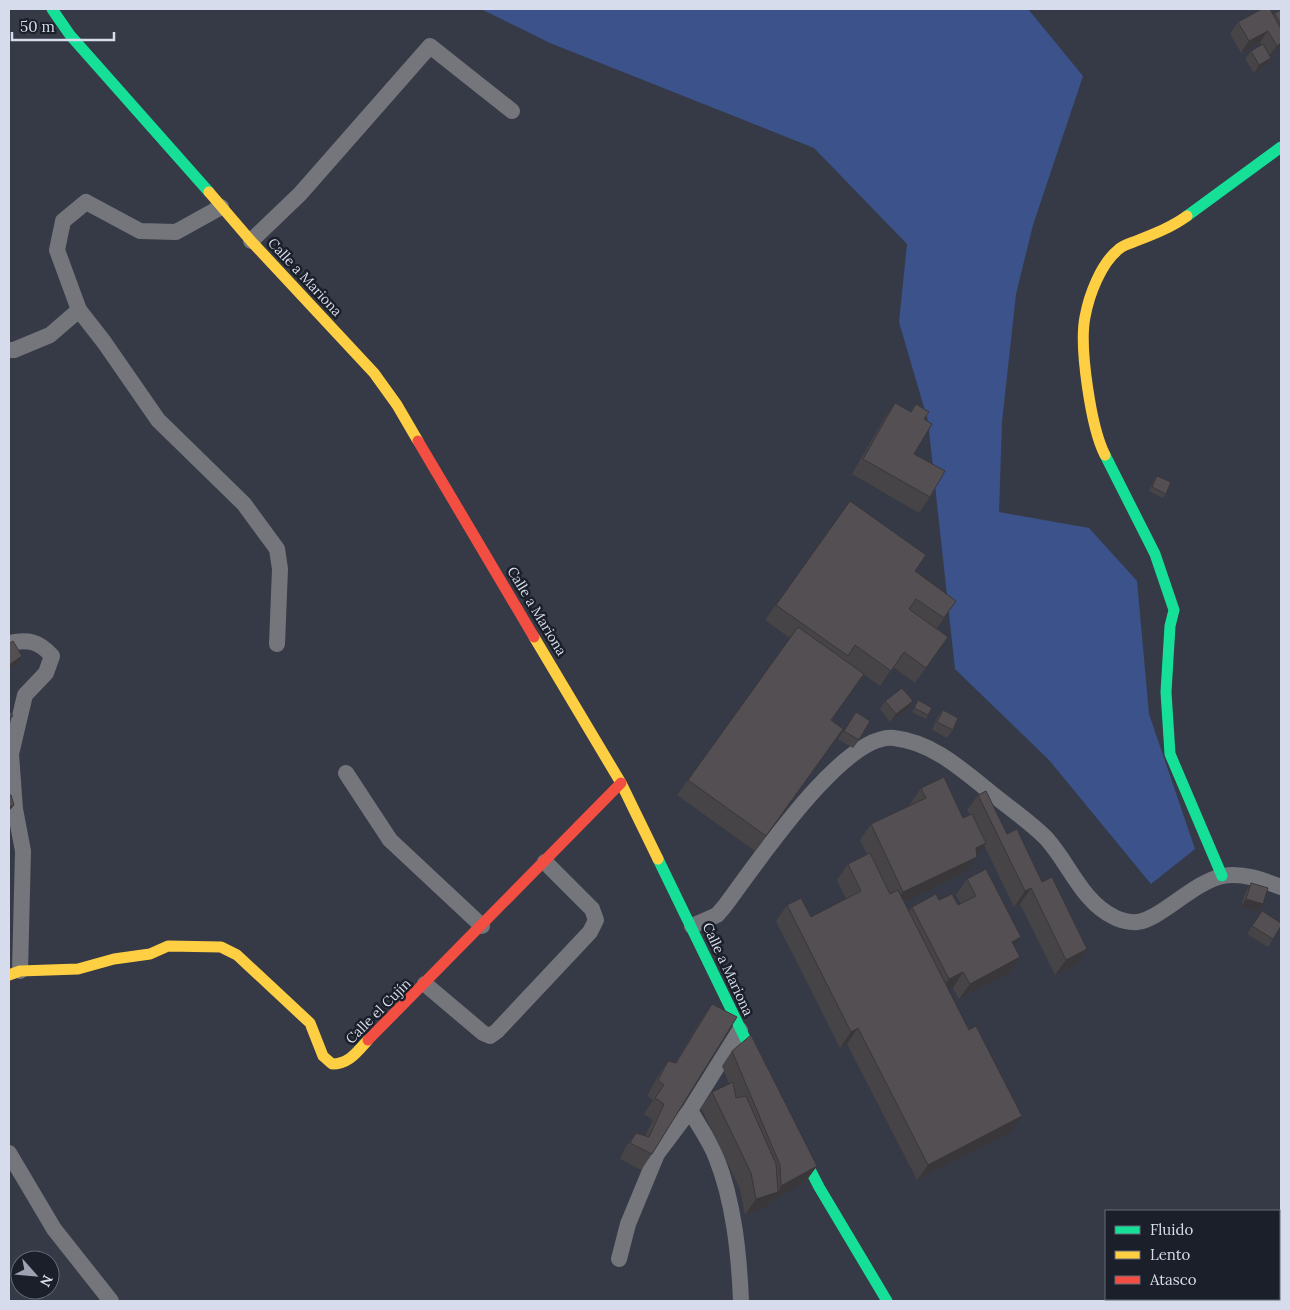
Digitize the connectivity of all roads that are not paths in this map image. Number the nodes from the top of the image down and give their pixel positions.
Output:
1 (52, 9) edge
2 (512, 111) dead end
3 (1281, 147) edge
4 (221, 207) junction
5 (251, 241) junction
6 (79, 310) junction
7 (9, 350) edge
8 (9, 643) edge
9 (278, 644) dead end
10 (346, 773) dead end
11 (622, 783) junction
12 (545, 862) junction
13 (1222, 876) junction
14 (1281, 886) edge
15 (482, 926) junction
16 (692, 926) junction
17 (14, 973) edge
18 (425, 984) junction
19 (740, 1030) junction
20 (766, 1082) edge
21 (690, 1110) junction
22 (793, 1134) edge
23 (10, 1161) edge
24 (619, 1259) dead end
25 (111, 1301) edge
26 (741, 1301) edge
27 (887, 1301) edge

1 - 4 street, Calle a Mariona
2 - 5 street
3 - 13 street
4 - 5 street, Calle a Mariona
4 - 6 street
5 - 11 street, Calle a Mariona
6 - 7 street
6 - 9 street
8 - 17 street
10 - 15 street
11 - 12 street, Calle el Cujín
11 - 16 street, Calle a Mariona
12 - 15 street, Calle el Cujín
12 - 18 street
13 - 14 street
13 - 16 street
15 - 18 street, Calle el Cujín
16 - 19 street, Calle a Mariona
17 - 18 street, Calle el Cujín
19 - 20 street, Calle a Mariona
19 - 21 street
21 - 24 street
21 - 26 street
22 - 27 street
23 - 25 street

